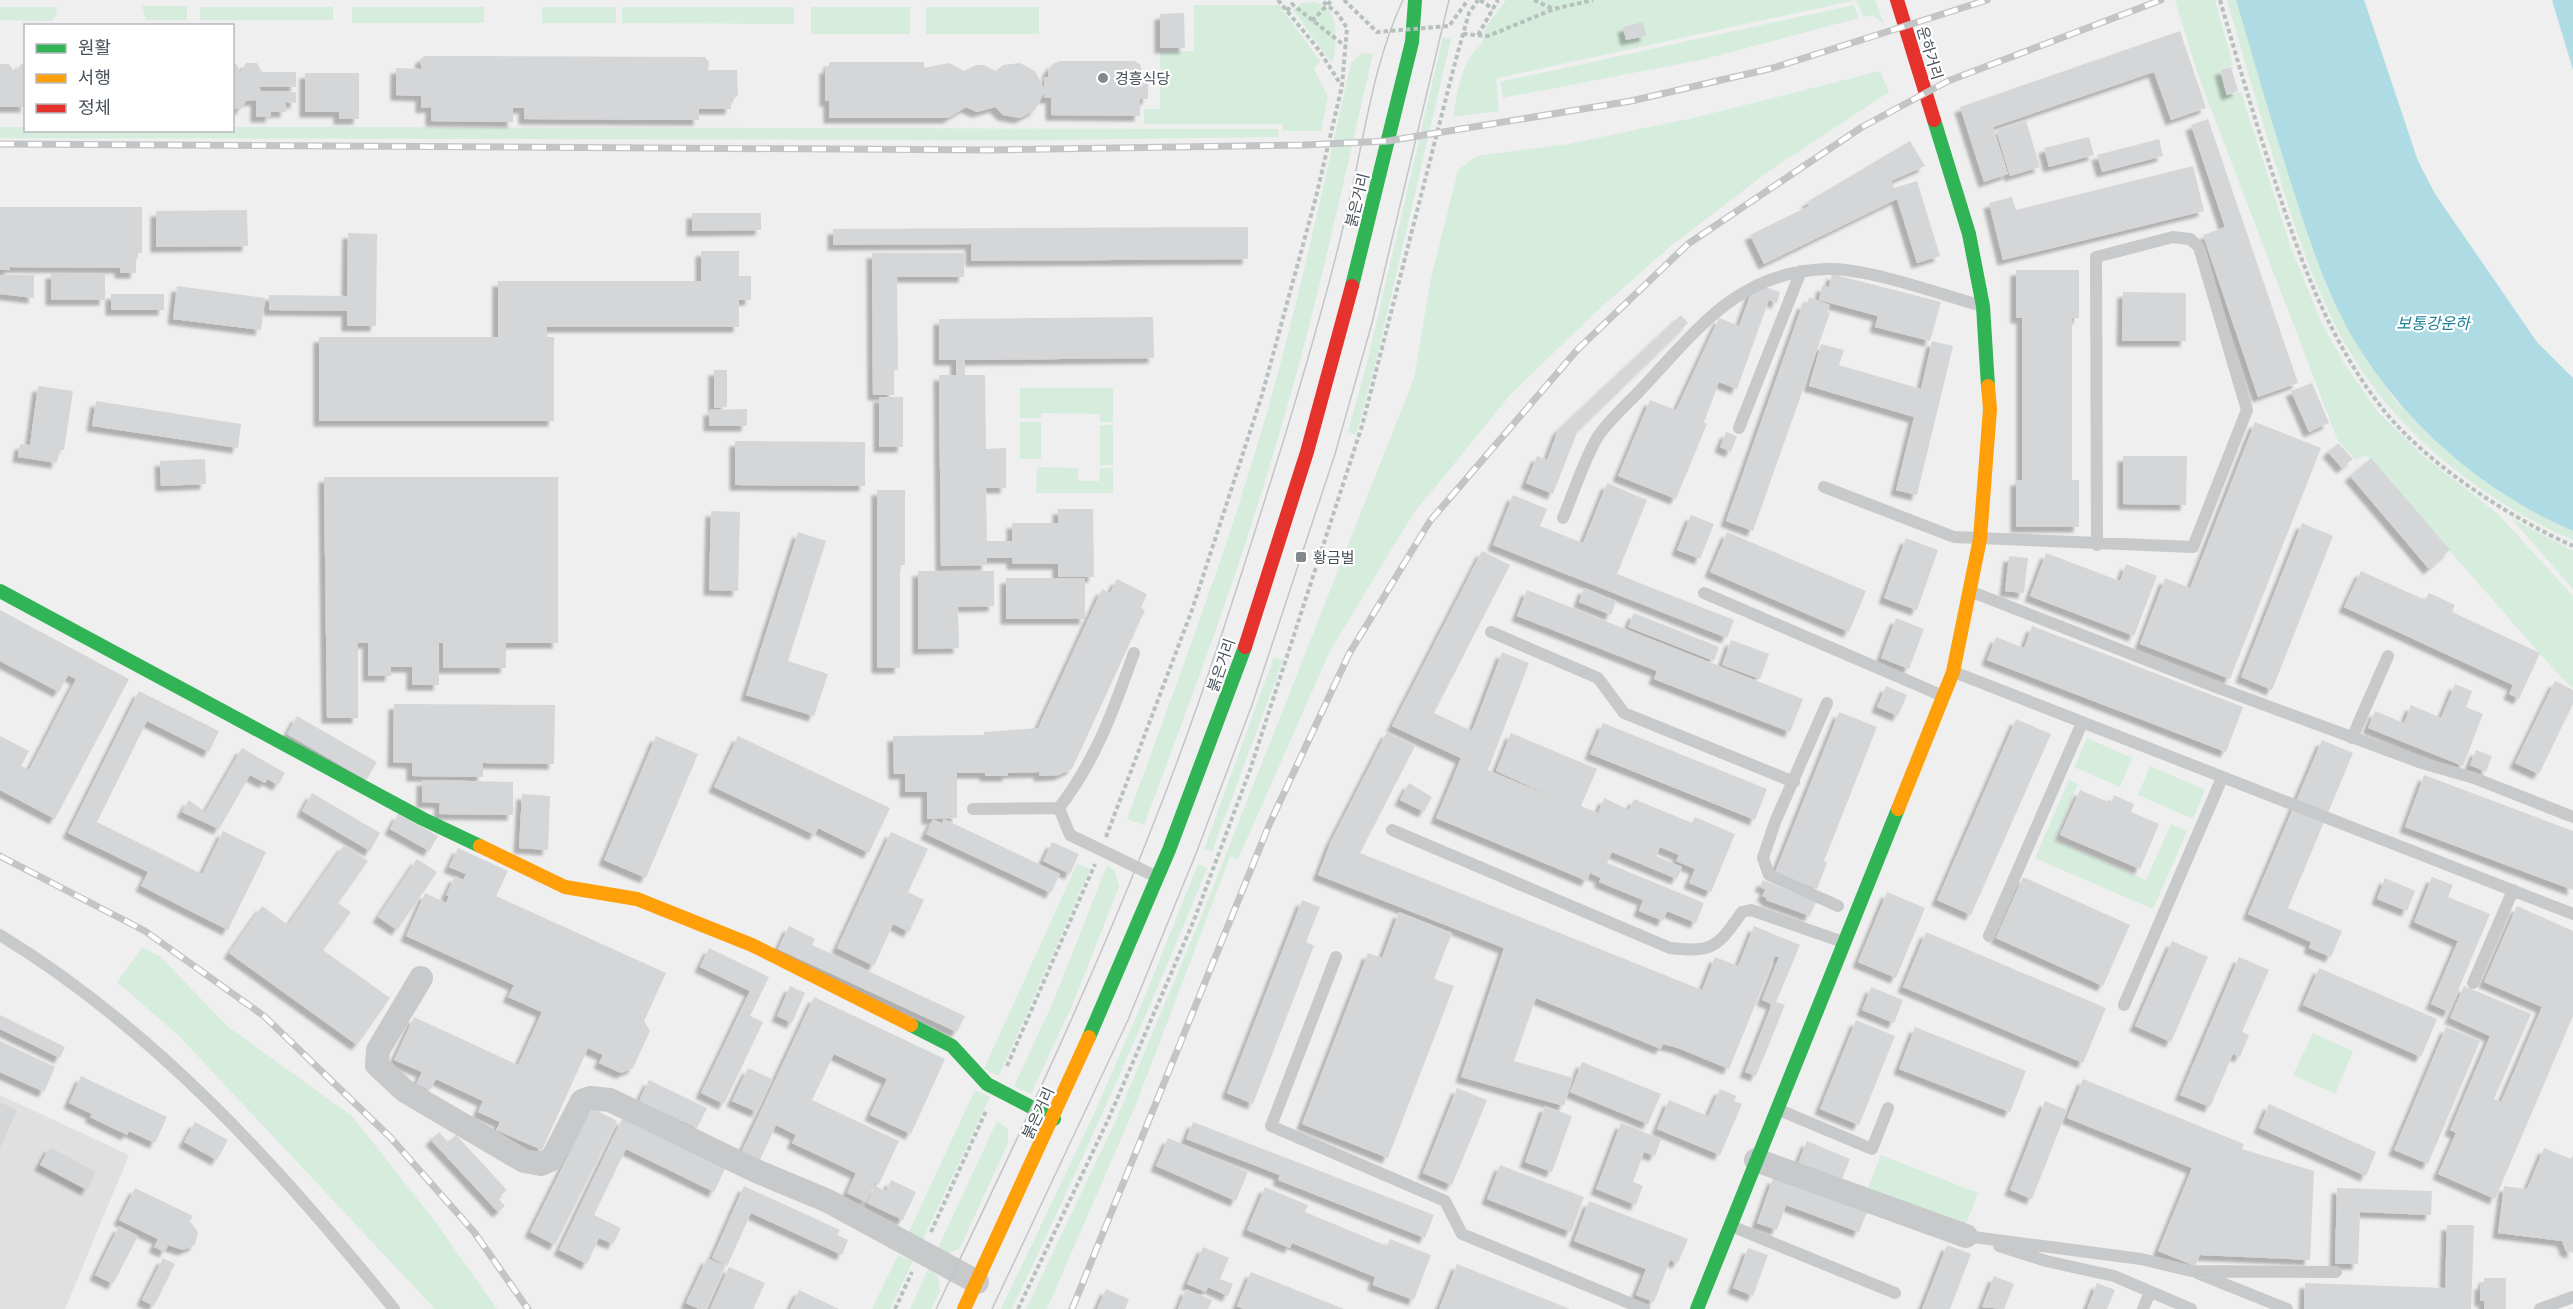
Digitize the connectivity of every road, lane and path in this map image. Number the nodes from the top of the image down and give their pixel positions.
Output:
1 (1278, 0) edge
2 (1321, 0) edge
3 (1332, 0) edge
4 (1344, 0) edge
5 (1415, 0) edge
6 (1468, 0) edge
7 (1479, 0) edge
8 (1498, 0) edge
9 (1534, 0) edge
10 (1593, 0) edge
11 (1897, 0) edge
12 (2220, 0) edge
13 (1493, 9) junction
14 (1554, 9) junction
15 (1287, 11) junction
16 (1312, 21) junction
17 (1464, 34) junction
18 (1478, 35) junction
19 (1346, 47) junction
20 (1342, 86) junction
21 (1801, 271) junction
22 (1983, 306) junction
23 (1739, 428) dead end
24 (1824, 487) dead end
25 (1563, 518) dead end
26 (1980, 539) junction
27 (2097, 544) junction
28 (2573, 546) edge
29 (0, 591) edge
30 (1971, 591) junction
31 (1704, 592) dead end
32 (1491, 632) dead end
33 (1134, 653) dead end
34 (2388, 656) dead end
35 (1953, 672) junction
36 (1944, 696) junction
37 (1827, 703) dead end
38 (2082, 723) junction
39 (2352, 738) junction
40 (2222, 778) junction
41 (1794, 782) junction
42 (1059, 808) junction
43 (973, 809) dead end
44 (2573, 817) edge
45 (1392, 830) dead end
46 (1100, 852) junction
47 (1158, 878) junction
48 (2512, 890) junction
49 (1838, 906) dead end
50 (2573, 914) edge
51 (0, 935) edge
52 (1989, 936) dead end
53 (1844, 942) junction
54 (1336, 957) dead end
55 (421, 978) dead end
56 (2473, 983) dead end
57 (2124, 1005) dead end
58 (996, 1089) junction
59 (1888, 1108) dead end
60 (1776, 1109) junction
61 (1054, 1119) junction
62 (1756, 1160) junction
63 (1730, 1226) junction
64 (1966, 1236) junction
65 (921, 1252) junction
66 (2190, 1271) junction
67 (2336, 1272) dead end
68 (977, 1282) junction
69 (2150, 1292) junction
70 (1895, 1293) dead end
71 (2573, 1297) edge
72 (394, 1309) edge
73 (895, 1309) edge
74 (964, 1309) edge
75 (1018, 1309) edge
76 (1644, 1309) edge
77 (1697, 1309) edge
78 (2143, 1309) edge
79 (2191, 1309) edge
80 (2287, 1309) edge
81 (2540, 1309) edge

1 - 15 path
2 - 19 path
3 - 16 path, bridge
4 - 6 path, bridge
5 - 47 street, 붉은거리
7 - 13 path
7 - 17 path
8 - 13 path
9 - 14 path
10 - 14 path
11 - 22 street, 운하거리
12 - 28 path
13 - 18 path
14 - 18 path
15 - 16 path
15 - 20 path
16 - 19 path
17 - 18 path
17 - 75 path
19 - 20 path
20 - 46 path
21 - 22 lane
21 - 23 lane
21 - 25 lane
22 - 26 street, 운하거리
24 - 26 lane
26 - 27 lane
26 - 30 street, 운하거리
27 - 27 lane
29 - 58 street
30 - 35 street, 운하거리
30 - 39 lane
31 - 36 lane
32 - 41 lane
33 - 42 lane
34 - 39 lane
35 - 36 street, 운하거리
35 - 38 lane
36 - 53 street, 운하거리
37 - 41 lane
38 - 40 lane
38 - 52 lane
39 - 44 lane
40 - 48 lane
40 - 57 lane
41 - 49 lane
42 - 43 lane
42 - 46 lane
45 - 53 lane
46 - 47 lane
46 - 58 path
47 - 61 street, 붉은거리
48 - 50 lane
48 - 56 lane
51 - 72 lane
53 - 60 street, 운하거리
54 - 76 lane
55 - 65 street
58 - 61 street
58 - 65 path
59 - 60 lane
60 - 62 street, 운하거리
61 - 68 street, 붉은거리
62 - 63 street, 운하거리
62 - 64 street
63 - 70 lane
63 - 77 street, 운하거리
64 - 66 lane
64 - 69 lane
65 - 68 street
65 - 73 path
66 - 67 lane
66 - 80 lane
68 - 74 street, 붉은거리
69 - 78 lane
69 - 79 lane
71 - 81 lane

